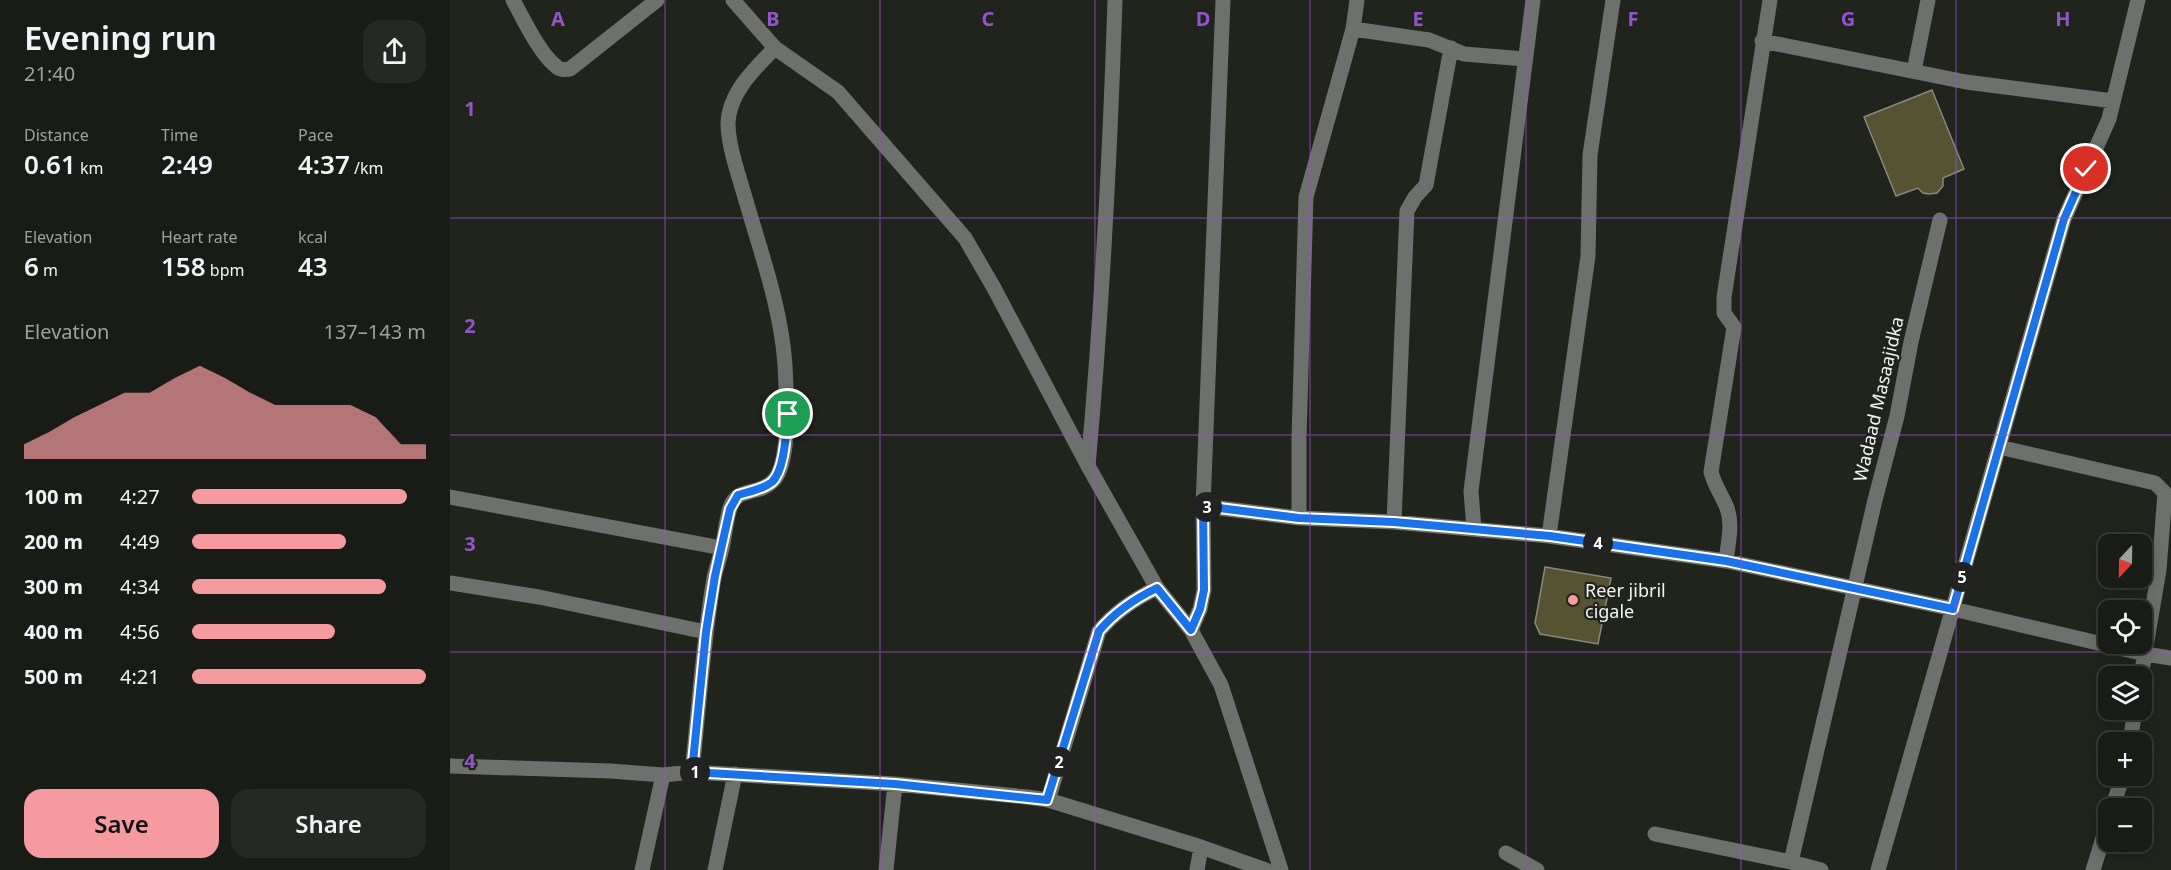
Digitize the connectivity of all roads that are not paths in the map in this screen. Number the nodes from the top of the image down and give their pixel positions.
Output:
1 (513, 0) edge
2 (657, 0) edge
3 (734, 0) edge
4 (1115, 0) edge
5 (1222, 0) edge
6 (1358, 0) edge
7 (1533, 0) edge
8 (1613, 0) edge
9 (1770, 0) edge
10 (1928, 0) edge
11 (2138, 0) edge
12 (1353, 29) junction
13 (1762, 42) junction
14 (775, 48) junction
15 (1451, 48) junction
16 (1525, 59) junction
17 (1914, 71) junction
18 (2113, 101) junction
19 (1940, 220) dead end
20 (1999, 447) junction
21 (1088, 466) junction
22 (450, 497) edge
23 (1203, 506) junction
24 (1299, 518) junction
25 (1394, 522) junction
26 (1474, 529) junction
27 (1550, 536) junction
28 (722, 548) junction
29 (1726, 561) junction
30 (450, 583) edge
31 (1157, 588) junction
32 (1856, 588) junction
33 (1953, 609) junction
34 (2152, 612) edge
35 (1191, 630) junction
36 (706, 632) junction
37 (2098, 643) edge
38 (2145, 654) joint
39 (2171, 658) edge
40 (2143, 666) edge
41 (450, 766) edge
42 (692, 772) junction
43 (735, 774) junction
44 (663, 775) junction
45 (895, 784) junction
46 (1047, 800) junction
47 (1655, 834) dead end
48 (1201, 847) junction
49 (2099, 852) edge
50 (1506, 853) dead end
51 (1791, 862) junction
52 (642, 870) edge
53 (715, 870) edge
54 (886, 870) edge
55 (1197, 870) edge
56 (1266, 870) edge
57 (1281, 870) edge
58 (1537, 870) edge
59 (1821, 870) edge
60 (1878, 870) edge
61 (2093, 870) edge

1 - 2 street
3 - 14 street
4 - 21 street
5 - 23 street
6 - 12 street
7 - 16 street
8 - 27 street
9 - 13 street
10 - 17 street
11 - 18 street
12 - 15 street
12 - 24 street
13 - 17 street
13 - 29 street
14 - 21 street
14 - 28 street
15 - 16 street
15 - 25 street
16 - 26 street
17 - 18 street
18 - 20 street
19 - 32 street, Wadaad Masaajidka
20 - 33 street
20 - 34 street
21 - 31 street
22 - 28 street
23 - 24 street
23 - 35 street
24 - 25 street
25 - 26 street
26 - 27 street
27 - 29 street
28 - 36 street
29 - 32 street
30 - 36 street
31 - 35 street
31 - 46 street
32 - 33 street
32 - 51 street, Wadaad Masaajidka
33 - 37 street
33 - 60 street
35 - 57 street
36 - 42 street
38 - 39 street
38 - 40 street
41 - 44 street
42 - 43 street
42 - 44 street
43 - 45 street
43 - 53 street
44 - 52 street
45 - 46 street
45 - 54 street
46 - 48 street
47 - 51 street
48 - 55 street
48 - 56 street
49 - 61 street
50 - 58 street
51 - 59 street

